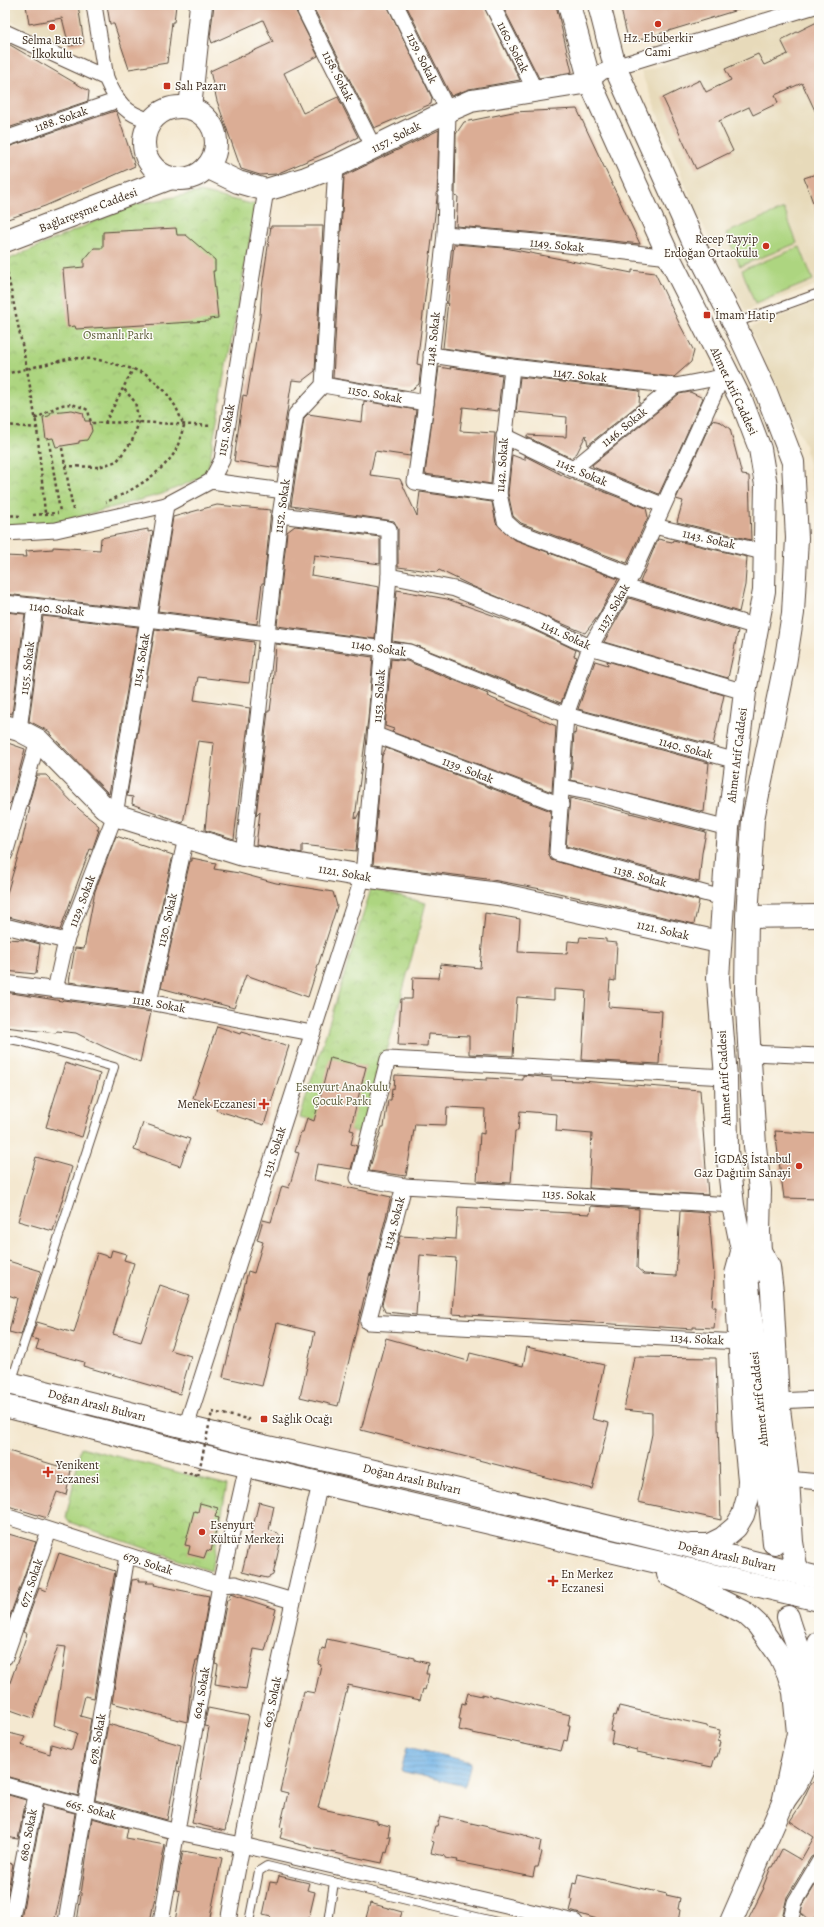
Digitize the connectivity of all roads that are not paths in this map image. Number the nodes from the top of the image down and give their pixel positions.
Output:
1 (94, 5) edge
2 (201, 5) edge
3 (302, 5) edge
4 (396, 5) edge
5 (492, 5) edge
6 (569, 5) edge
7 (599, 5) edge
8 (818, 5) edge
9 (5, 32) edge
10 (615, 67) junction
11 (106, 78) junction
12 (590, 82) junction
13 (535, 90) junction
14 (118, 100) junction
15 (190, 108) junction
16 (448, 111) junction
17 (152, 121) junction
18 (5, 139) edge
19 (374, 148) junction
20 (336, 166) junction
21 (207, 167) junction
22 (171, 178) junction
23 (266, 190) junction
24 (445, 234) junction
25 (5, 241) edge
26 (669, 257) junction
27 (819, 293) edge
28 (734, 323) junction
29 (431, 355) junction
30 (512, 367) junction
31 (724, 374) junction
32 (323, 385) junction
33 (675, 386) junction
34 (426, 403) junction
35 (504, 436) junction
36 (574, 469) junction
37 (211, 481) junction
38 (284, 491) junction
39 (498, 494) junction
40 (166, 505) junction
41 (662, 505) junction
42 (280, 515) junction
43 (654, 526) junction
44 (5, 533) edge
45 (764, 552) junction
46 (389, 576) junction
47 (628, 581) junction
48 (5, 603) edge
49 (35, 606) junction
50 (148, 619) junction
51 (757, 627) junction
52 (267, 634) junction
53 (382, 647) junction
54 (590, 647) junction
55 (745, 692) junction
56 (566, 715) junction
57 (772, 724) junction
58 (12, 728) edge
59 (376, 735) junction
60 (38, 740) junction
61 (737, 762) junction
62 (562, 787) junction
63 (561, 805) junction
64 (115, 815) junction
65 (728, 828) junction
66 (186, 838) junction
67 (5, 854) edge
68 (557, 854) joint
69 (243, 855) junction
70 (363, 876) junction
71 (722, 898) junction
72 (819, 916) edge
73 (746, 917) junction
74 (5, 926) edge
75 (66, 941) junction
76 (719, 942) junction
77 (5, 983) edge
78 (55, 990) junction
79 (149, 1002) junction
80 (312, 1033) junction
81 (5, 1038) edge
82 (749, 1053) junction
83 (819, 1056) edge
84 (726, 1077) junction
85 (755, 1146) junction
86 (727, 1150) junction
87 (404, 1186) junction
88 (733, 1205) junction
89 (751, 1250) junction
90 (739, 1342) junction
91 (8, 1383) edge
92 (819, 1399) edge
93 (778, 1401) junction
94 (5, 1406) edge
95 (186, 1427) junction
96 (247, 1466) junction
97 (788, 1479) junction
98 (819, 1482) edge
99 (320, 1484) junction
100 (5, 1516) edge
101 (49, 1531) junction
102 (778, 1543) tunnel mouth
103 (683, 1546) junction
104 (127, 1556) junction
105 (640, 1560) junction
106 (810, 1576) edge
107 (220, 1585) junction
108 (819, 1600) edge
109 (293, 1601) junction
110 (819, 1643) edge
111 (819, 1652) edge
112 (5, 1657) edge
113 (819, 1675) edge
114 (819, 1756) edge
115 (798, 1781) junction
116 (5, 1786) edge
117 (36, 1795) junction
118 (783, 1803) junction
119 (85, 1808) junction
120 (177, 1832) junction
121 (242, 1845) junction
122 (819, 1862) edge
123 (334, 1882) junction
124 (11, 1922) edge
125 (66, 1922) edge
126 (161, 1922) edge
127 (228, 1922) edge
128 (249, 1922) edge
129 (328, 1922) edge
130 (497, 1922) edge
131 (575, 1922) edge
132 (731, 1922) edge
133 (790, 1922) edge

1 - 11 street
2 - 15 street
3 - 19 street, 1158. Sokak
4 - 16 street, 1159. Sokak
5 - 13 street, 1160. Sokak
6 - 12 street, Ahmet Arif Caddesi
7 - 10 street, Ahmet Arif Caddesi
8 - 10 street
9 - 11 street
10 - 12 street
10 - 28 street, Ahmet Arif Caddesi
11 - 14 street
12 - 13 street, 1157. Sokak
12 - 26 street, Ahmet Arif Caddesi
13 - 16 street, 1157. Sokak
14 - 17 street
14 - 18 street, 1188. Sokak
15 - 17 street
15 - 21 street
16 - 19 street, 1157. Sokak
16 - 24 street, 1148. Sokak
17 - 22 street
19 - 20 street, 1157. Sokak
20 - 23 street, 1157. Sokak
20 - 32 street
21 - 22 street
21 - 23 street
22 - 25 street, Bağlarçeşme Caddesi
23 - 37 street, 1151. Sokak
24 - 26 street, 1149. Sokak
24 - 29 street, 1148. Sokak
26 - 31 street, Ahmet Arif Caddesi
27 - 28 lane
28 - 57 street, Ahmet Arif Caddesi
29 - 30 street, 1147. Sokak
29 - 34 street, 1148. Sokak
30 - 33 street, 1147. Sokak
30 - 35 street, 1142. Sokak
31 - 33 street, 1147. Sokak
31 - 41 street, 1137. Sokak
31 - 45 street, Ahmet Arif Caddesi
32 - 34 street, 1150. Sokak
32 - 38 street, 1152. Sokak
33 - 36 street, 1146. Sokak
34 - 39 street, 1148. Sokak
35 - 36 street, 1145. Sokak
35 - 39 street, 1142. Sokak
36 - 41 street, 1145. Sokak
37 - 38 street
37 - 40 street
38 - 42 street, 1152. Sokak
39 - 47 street, 1142. Sokak
40 - 44 street
40 - 50 street, 1154. Sokak
41 - 43 street, 1137. Sokak
42 - 46 street, 1153. Sokak
42 - 52 street, 1152. Sokak
43 - 45 street, 1143. Sokak
43 - 47 street, 1137. Sokak
45 - 51 street, Ahmet Arif Caddesi
46 - 53 street, 1153. Sokak
46 - 54 street, 1141. Sokak
47 - 51 street, 1142. Sokak
47 - 54 street, 1137. Sokak
48 - 49 street, 1140. Sokak
49 - 50 street, 1140. Sokak
49 - 58 street, 1155. Sokak
50 - 52 street, 1140. Sokak
50 - 64 street, 1154. Sokak
51 - 55 street, Ahmet Arif Caddesi
52 - 53 street, 1140. Sokak
52 - 69 street, 1152. Sokak
53 - 56 street, 1140. Sokak
53 - 59 street, 1153. Sokak
54 - 55 street, 1141. Sokak
54 - 56 street, 1137. Sokak
55 - 57 street
55 - 61 street, Ahmet Arif Caddesi
56 - 61 street, 1140. Sokak
56 - 62 street, 1137. Sokak
57 - 73 street, Ahmet Arif Caddesi
58 - 60 street, 1121. Sokak
59 - 63 street, 1139. Sokak
59 - 70 street, 1153. Sokak
60 - 64 street, 1121. Sokak
60 - 67 street
61 - 65 street, Ahmet Arif Caddesi
62 - 63 street, 1137. Sokak
62 - 65 street
63 - 68 street, 1137. Sokak
64 - 66 street, 1121. Sokak
64 - 75 street, 1129. Sokak
65 - 71 street, Ahmet Arif Caddesi
66 - 69 street, 1121. Sokak
66 - 79 street, 1130. Sokak
68 - 71 street, 1138. Sokak
69 - 70 street, 1121. Sokak
70 - 76 street, 1121. Sokak
70 - 80 street, 1131. Sokak
71 - 76 street, Ahmet Arif Caddesi
72 - 73 street
73 - 82 street, Ahmet Arif Caddesi
74 - 75 street
75 - 78 street, 1129. Sokak
76 - 84 street, Ahmet Arif Caddesi
77 - 78 street, 1118. Sokak
78 - 79 street, 1118. Sokak
79 - 80 street, 1118. Sokak
80 - 95 street, 1131. Sokak
81 - 91 lane
82 - 83 street
82 - 85 street, Ahmet Arif Caddesi
84 - 86 street, Ahmet Arif Caddesi
84 - 87 street, 1134. Sokak
85 - 86 street
85 - 89 street, Ahmet Arif Caddesi
86 - 88 street, Ahmet Arif Caddesi
87 - 88 street, 1135. Sokak
87 - 90 street, 1134. Sokak
88 - 89 street, Ahmet Arif Caddesi
89 - 90 street
89 - 93 street
89 - 102 street, Ahmet Arif Caddesi
90 - 103 street
91 - 95 street, Doğan Araslı Bulvarı
92 - 93 street
93 - 97 street
94 - 96 street, Doğan Araslı Bulvarı
95 - 103 street, Doğan Araslı Bulvarı
96 - 99 street, Doğan Araslı Bulvarı
96 - 107 street, 604. Sokak
97 - 98 street
97 - 106 street
99 - 105 street, Doğan Araslı Bulvarı
99 - 109 street, 603. Sokak
100 - 101 street, 679. Sokak
101 - 104 street, 679. Sokak
101 - 112 street, 677. Sokak
103 - 106 street, Doğan Araslı Bulvarı
104 - 107 street, 679. Sokak
104 - 119 street, 678. Sokak
105 - 108 street, Doğan Araslı Bulvarı
105 - 118 street
107 - 109 street, 679. Sokak
107 - 120 street, 604. Sokak
109 - 121 street, 603. Sokak
110 - 111 street
113 - 115 street
114 - 115 street
115 - 118 street
116 - 117 street, 665. Sokak
117 - 119 street, 665. Sokak
117 - 124 street, 680. Sokak
118 - 132 street
119 - 120 street, 665. Sokak
119 - 125 street, 678. Sokak
120 - 121 street, 665. Sokak
120 - 126 street, 604. Sokak
121 - 127 street, 603. Sokak
121 - 131 street, 665. Sokak
122 - 133 street
123 - 128 lane
123 - 129 lane
123 - 130 lane

